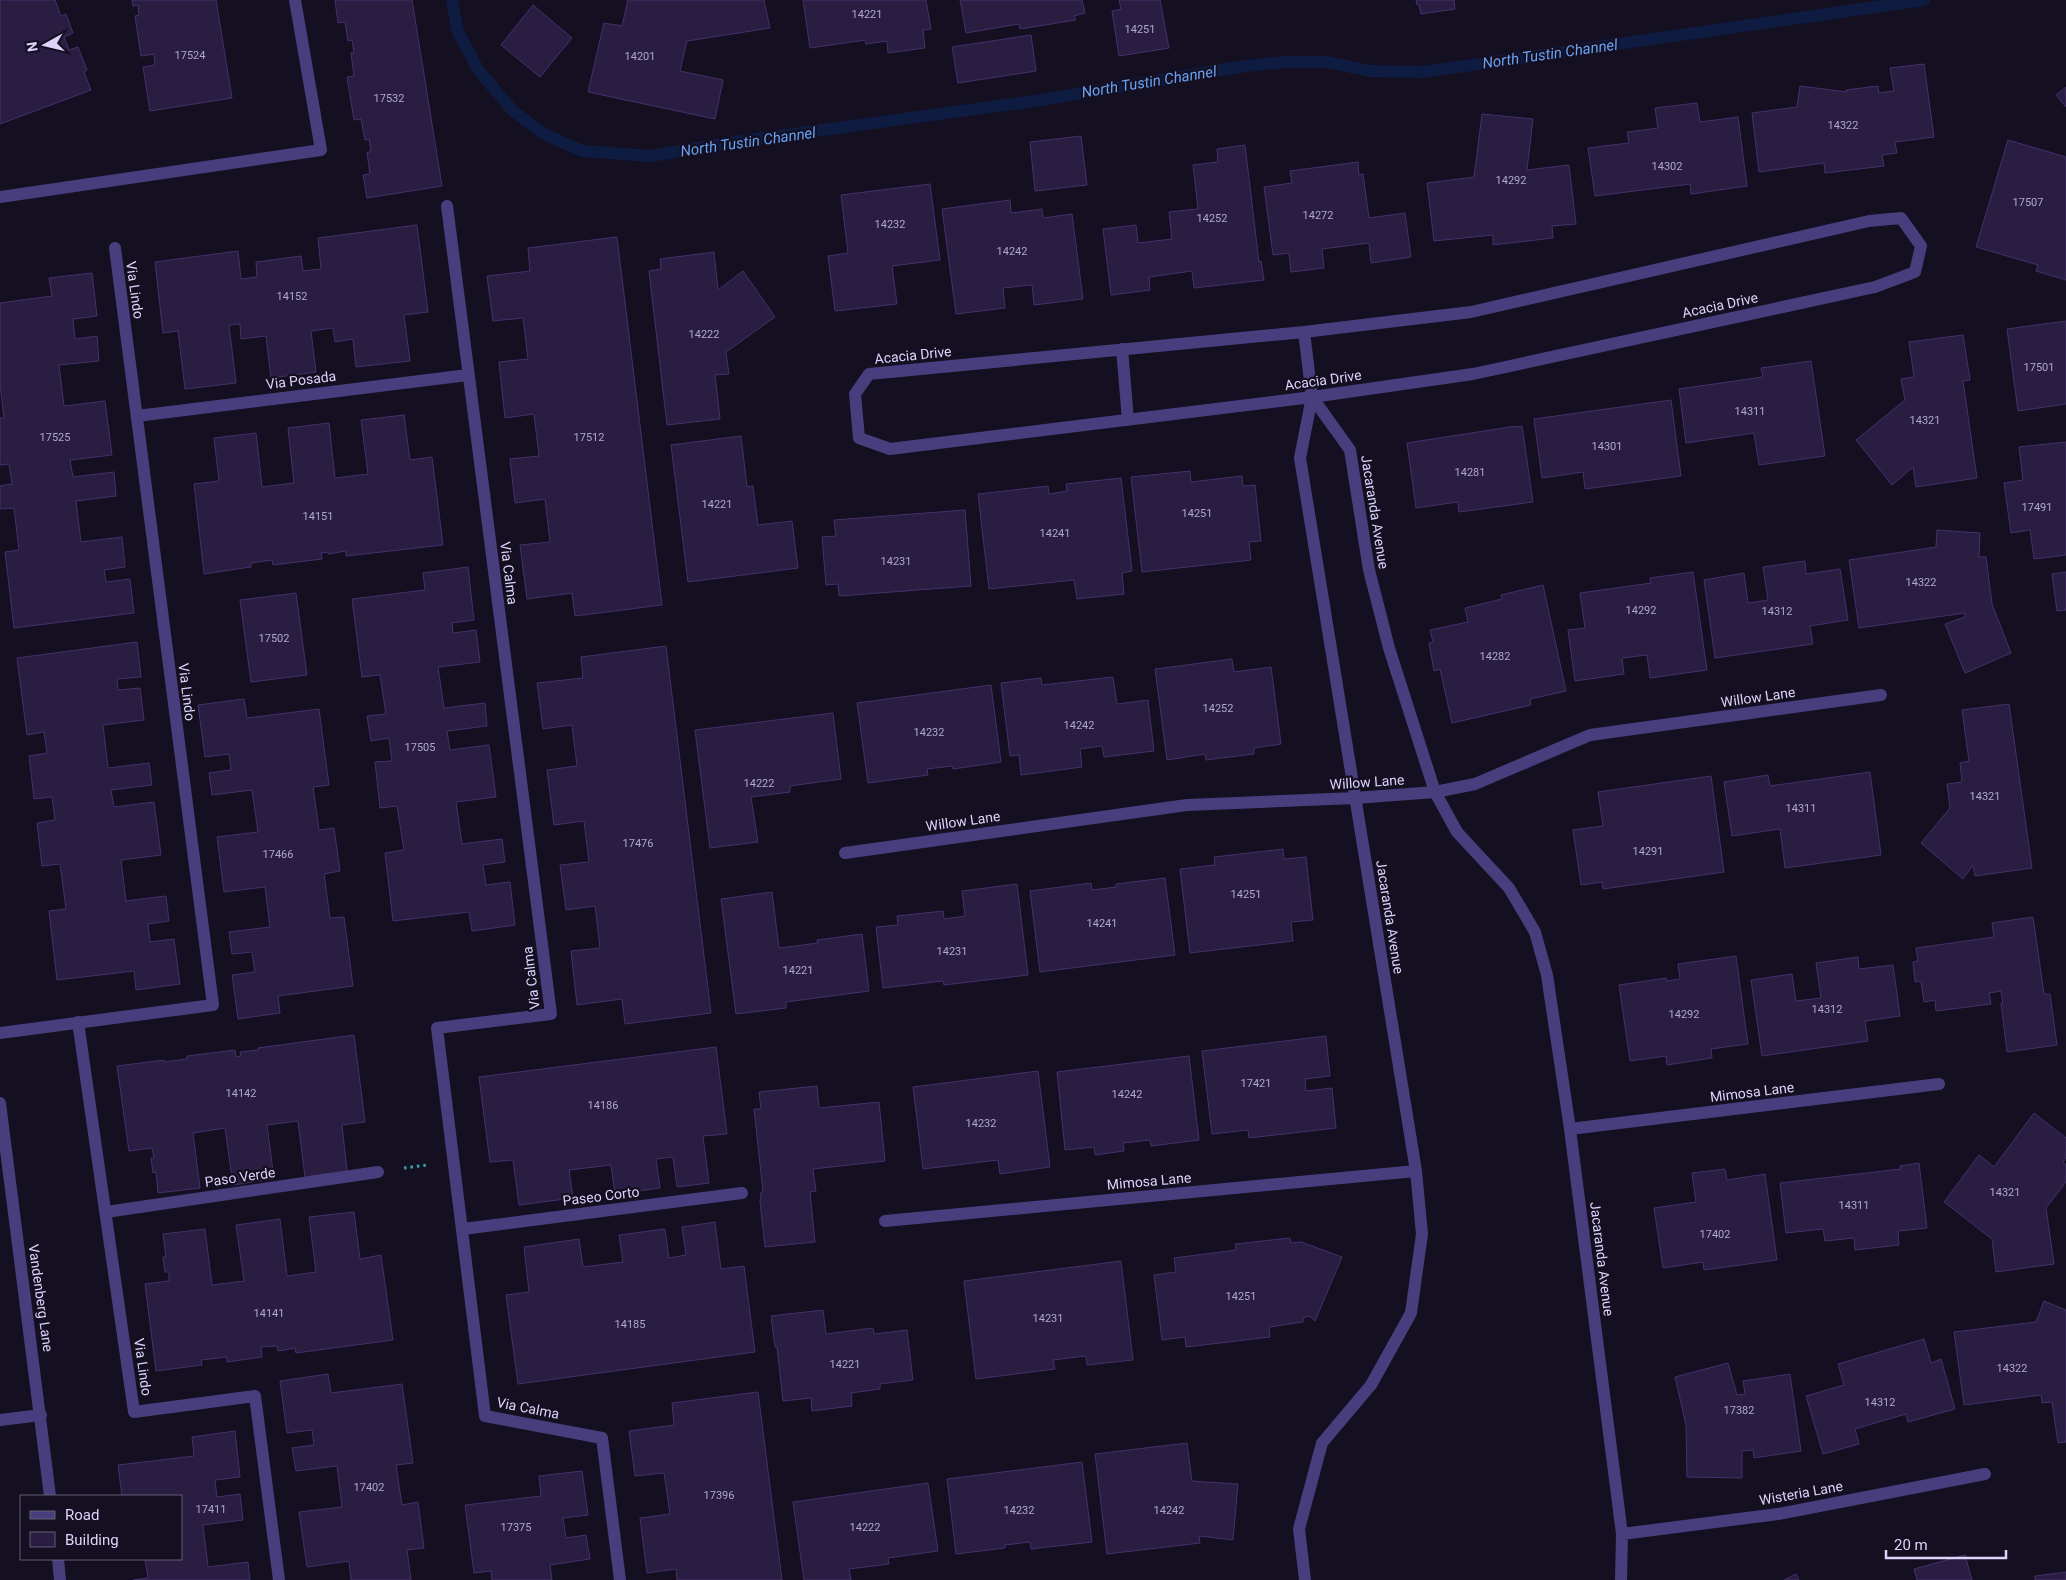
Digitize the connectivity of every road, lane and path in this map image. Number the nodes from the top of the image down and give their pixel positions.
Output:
1 (295, 0) edge
2 (0, 197) edge
3 (447, 206) dead end
4 (114, 248) dead end
5 (1304, 332) junction
6 (1122, 349) junction
7 (468, 375) junction
8 (1312, 397) junction
9 (137, 416) junction
10 (1128, 420) junction
11 (1881, 695) dead end
12 (1436, 792) junction
13 (1355, 798) junction
14 (844, 853) dead end
15 (78, 1022) junction
16 (0, 1032) edge
17 (1938, 1084) dead end
18 (0, 1103) edge
19 (1570, 1129) junction
20 (455, 1161) junction
21 (1416, 1171) junction
22 (378, 1172) joint
23 (742, 1193) dead end
24 (106, 1212) junction
25 (885, 1221) dead end
26 (463, 1229) junction
27 (41, 1415) junction
28 (0, 1420) edge
29 (1985, 1474) dead end
30 (50, 1495) edge
31 (1622, 1534) junction
32 (58, 1560) edge
33 (60, 1580) edge
34 (279, 1580) edge
35 (620, 1580) edge
36 (1305, 1580) edge
37 (1621, 1580) edge

1 - 2 street
3 - 7 street, Via Calma
4 - 9 street, Via Lindo
5 - 6 street, Acacia Drive
5 - 8 street
5 - 8 street, Acacia Drive
6 - 10 street
6 - 10 street, Acacia Drive
7 - 9 street, Via Posada
7 - 20 street, Via Calma
8 - 10 street, Acacia Drive
8 - 12 street, Jacaranda Avenue
8 - 13 street, Jacaranda Avenue
9 - 15 street, Via Lindo
11 - 12 street, Willow Lane
12 - 13 street, Willow Lane
12 - 19 street, Jacaranda Avenue
13 - 14 street, Willow Lane
13 - 21 street, Jacaranda Avenue
15 - 16 street, Via Lindo
15 - 24 street, Via Lindo
17 - 19 street, Mimosa Lane
18 - 27 street, Vandenberg Lane
19 - 31 street, Jacaranda Avenue
20 - 22 path
20 - 26 street, Via Calma
21 - 25 street, Mimosa Lane
21 - 36 street, Jacaranda Avenue
22 - 24 street, Paso Verde
23 - 26 street, Paseo Corto
24 - 34 street, Via Lindo
26 - 35 street, Via Calma
27 - 28 street
27 - 30 street, Vandenberg Lane
29 - 31 street, Wisteria Lane
31 - 37 street, Jacaranda Avenue
32 - 33 street

